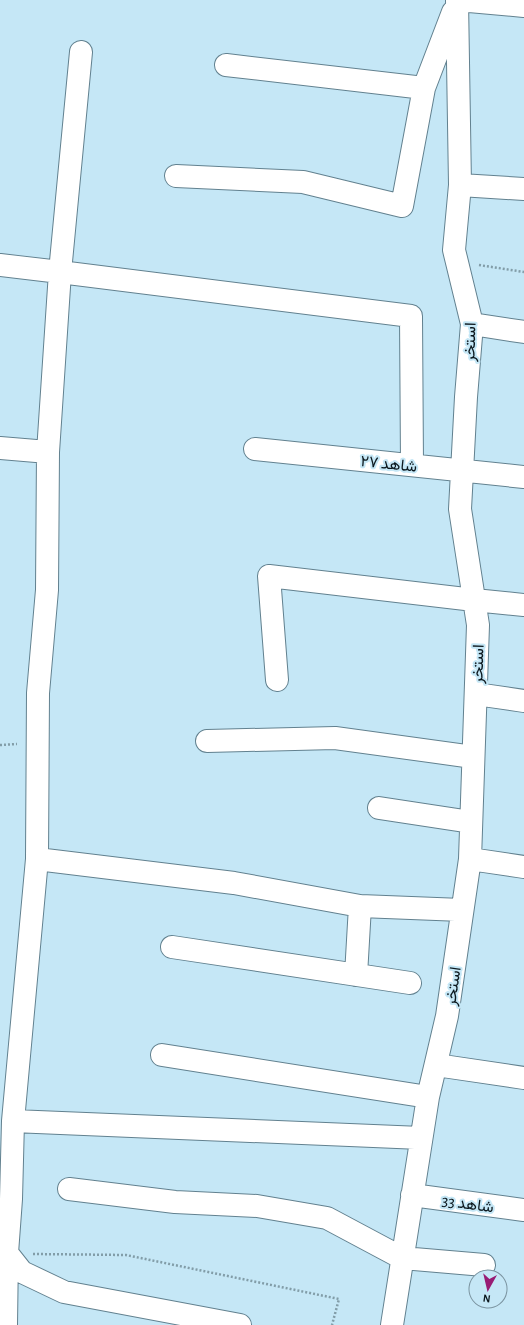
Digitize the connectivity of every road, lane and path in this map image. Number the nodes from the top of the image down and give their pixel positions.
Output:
1 (457, 0) edge
2 (524, 6) edge
3 (81, 52) dead end
4 (226, 65) dead end
5 (424, 88) junction
6 (176, 176) dead end
7 (460, 185) junction
8 (524, 189) edge
9 (457, 262) junction
10 (0, 265) edge
11 (60, 272) junction
12 (524, 272) edge
13 (472, 324) junction
14 (524, 332) edge
15 (0, 448) edge
16 (255, 449) dead end
17 (48, 452) junction
18 (412, 465) junction
19 (462, 471) junction
20 (524, 477) edge
21 (474, 600) junction
22 (524, 605) edge
23 (277, 680) dead end
24 (476, 694) junction
25 (524, 701) edge
26 (207, 741) dead end
27 (473, 757) junction
28 (379, 808) dead end
29 (471, 822) junction
30 (36, 859) junction
31 (470, 859) junction
32 (524, 867) edge
33 (360, 906) junction
34 (462, 910) junction
35 (172, 947) dead end
36 (356, 975) junction
37 (410, 983) dead end
38 (162, 1055) dead end
39 (436, 1065) junction
40 (524, 1078) edge
41 (428, 1097) junction
42 (13, 1121) junction
43 (422, 1138) junction
44 (69, 1189) dead end
45 (412, 1195) junction
46 (524, 1210) edge
47 (7, 1254) junction
48 (402, 1258) junction
49 (484, 1265) dead end
50 (6, 1325) edge
51 (240, 1325) edge
52 (332, 1325) edge
53 (392, 1325) edge

1 - 2 street
1 - 5 street
1 - 7 street, استخر
3 - 11 street
4 - 5 street
5 - 6 street
7 - 8 street
7 - 9 street, استخر
9 - 12 path
9 - 13 street, استخر
10 - 11 street
11 - 17 street
11 - 18 street
13 - 14 street
13 - 19 street, استخر
15 - 17 street
16 - 18 street, شاهد ۲۷
17 - 30 street
18 - 19 street, شاهد ۲۷
19 - 20 street, شاهد ۲۷
19 - 21 street, استخر
21 - 22 street
21 - 23 street
21 - 24 street, استخر
24 - 25 street
24 - 27 street, استخر
26 - 27 street
27 - 29 street, استخر
28 - 29 street
29 - 31 street, استخر
30 - 33 street
30 - 42 street
31 - 32 street
31 - 34 street, استخر
33 - 34 street
33 - 36 street
34 - 39 street, استخر
35 - 36 street
36 - 37 street
38 - 41 street
39 - 40 street
39 - 41 street, استخر
41 - 43 street, استخر
42 - 43 street
42 - 47 street
43 - 45 street, استخر
44 - 48 street
45 - 46 street, شاهد 33
45 - 48 street, استخر
47 - 50 street
47 - 51 street
47 - 52 path
48 - 49 street
48 - 53 street, استخر

